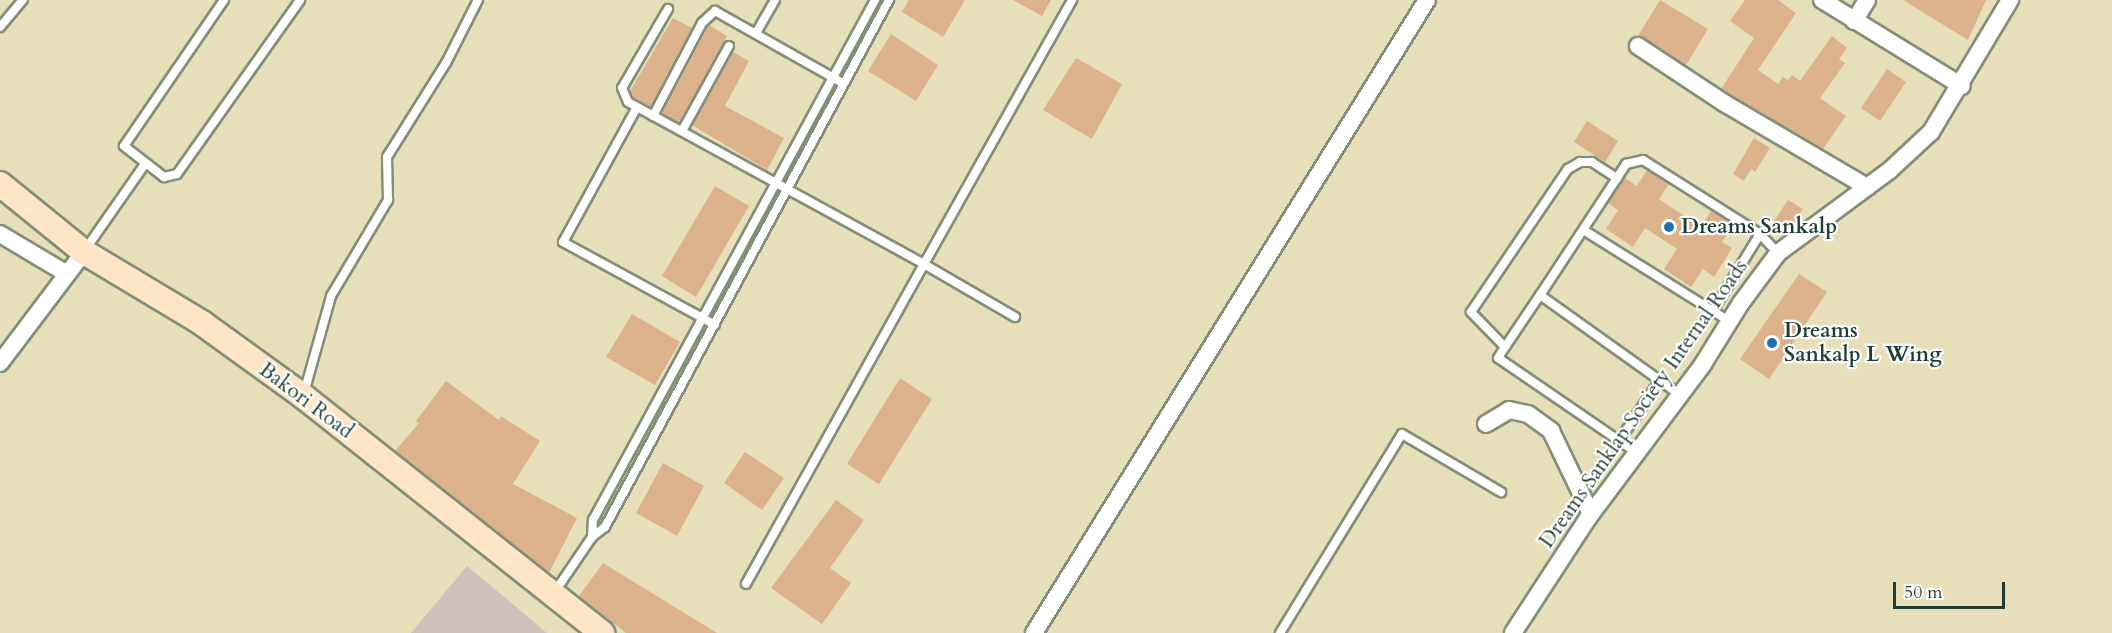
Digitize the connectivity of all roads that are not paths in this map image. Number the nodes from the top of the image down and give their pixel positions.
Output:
1 (23, 0) edge
2 (224, 0) edge
3 (300, 0) edge
4 (478, 0) edge
5 (775, 0) edge
6 (875, 0) edge
7 (889, 0) edge
8 (1072, 0) edge
9 (1427, 0) edge
10 (1822, 0) edge
11 (1867, 0) edge
12 (2010, 0) edge
13 (668, 9) dead end
14 (1854, 21) junction
15 (0, 27) edge
16 (756, 33) junction
17 (729, 46) dead end
18 (1638, 46) dead end
19 (832, 76) junction
20 (843, 83) junction
21 (1962, 86) junction
22 (637, 107) junction
23 (653, 116) junction
24 (682, 131) junction
25 (145, 164) junction
26 (1617, 178) junction
27 (776, 181) junction
28 (0, 184) edge
29 (1867, 187) junction
30 (788, 188) junction
31 (1585, 231) junction
32 (0, 234) edge
33 (1760, 234) junction
34 (84, 252) junction
35 (1778, 253) junction
36 (924, 264) junction
37 (67, 274) junction
38 (1540, 295) junction
39 (1713, 312) junction
40 (703, 317) junction
41 (1015, 317) dead end
42 (1729, 321) junction
43 (715, 325) junction
44 (1505, 346) junction
45 (0, 363) edge
46 (1660, 380) junction
47 (1679, 394) junction
48 (303, 396) junction
49 (1486, 424) dead end
50 (1619, 441) junction
51 (1637, 453) junction
52 (1501, 492) dead end
53 (1591, 514) junction
54 (592, 537) junction
55 (746, 584) dead end
56 (554, 594) junction
57 (593, 630) edge
58 (1034, 633) edge
59 (1280, 633) edge
60 (1513, 633) edge

1 - 15 lane
2 - 25 lane
3 - 25 lane
4 - 48 lane
5 - 16 lane
6 - 19 lane
7 - 20 lane
8 - 36 lane
9 - 58 street
10 - 14 street
11 - 14 street
12 - 21 street, Dreams Sanklap Society Internal Roads
13 - 22 lane
14 - 21 street
16 - 19 lane
16 - 23 lane
17 - 24 lane
18 - 29 street
19 - 20 lane
19 - 27 lane
20 - 30 lane
21 - 29 street, Dreams Sanklap Society Internal Roads
22 - 23 lane
22 - 40 lane
23 - 24 lane
24 - 27 lane
25 - 34 lane
26 - 31 lane
26 - 33 lane
26 - 44 lane
27 - 30 lane
27 - 40 lane
28 - 34 street, Bakori Road
29 - 35 street, Dreams Sanklap Society Internal Roads
30 - 36 lane
30 - 43 lane
31 - 38 lane
31 - 39 lane
32 - 37 street
33 - 35 lane
33 - 39 lane
34 - 37 street
34 - 48 street, Bakori Road
35 - 42 street, Dreams Sanklap Society Internal Roads
36 - 41 lane
36 - 55 lane
37 - 45 street
38 - 44 lane
38 - 46 lane
39 - 42 lane
40 - 43 lane
40 - 54 lane
42 - 47 street, Dreams Sanklap Society Internal Roads
43 - 54 lane
44 - 50 lane
46 - 47 lane
46 - 50 lane
47 - 51 street, Dreams Sanklap Society Internal Roads
48 - 56 street, Bakori Road
49 - 53 street
50 - 51 lane
51 - 53 street, Dreams Sanklap Society Internal Roads
52 - 59 lane
53 - 60 street, Dreams Sanklap Society Internal Roads
54 - 56 lane
56 - 57 street, Bakori Road

